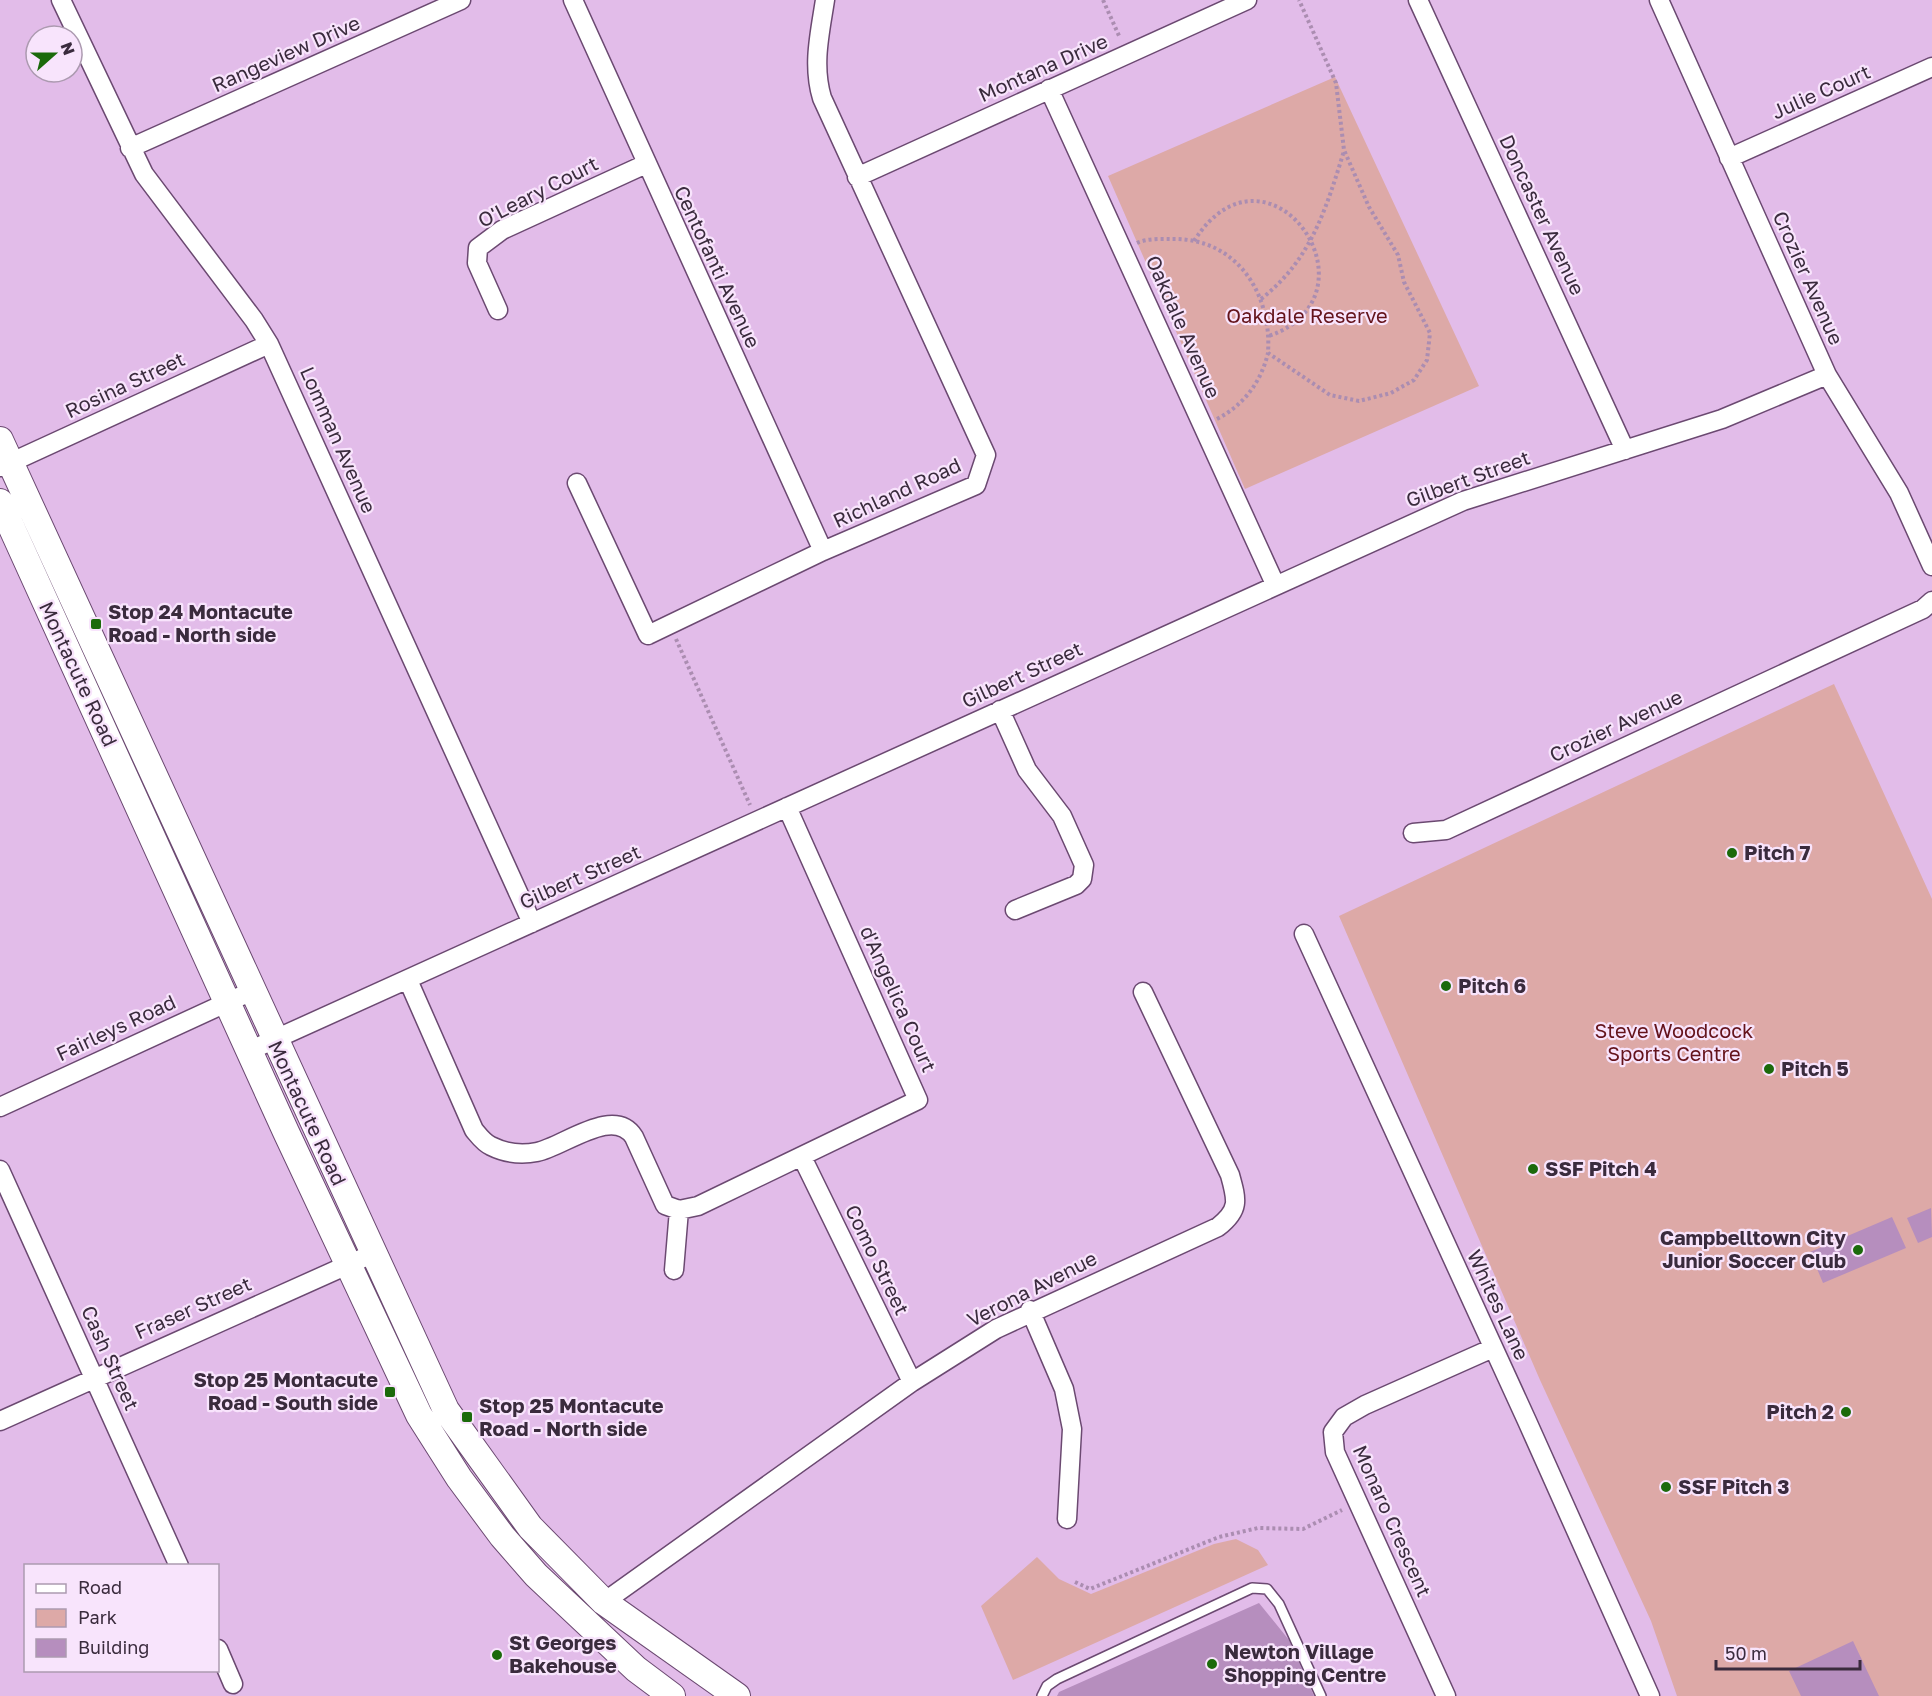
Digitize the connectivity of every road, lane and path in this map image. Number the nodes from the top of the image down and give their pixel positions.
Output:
1 (61, 0) edge
2 (460, 0) edge
3 (573, 0) edge
4 (825, 0) edge
5 (1103, 0) edge
6 (1247, 0) edge
7 (1299, 0) edge
8 (1418, 0) edge
9 (1659, 0) edge
10 (1128, 54) junction
11 (1932, 67) edge
12 (1049, 89) junction
13 (130, 148) junction
14 (1344, 150) junction
15 (1729, 158) junction
16 (646, 164) junction
17 (857, 177) junction
18 (1311, 238) junction
19 (1142, 241) dead end
20 (1194, 241) junction
21 (1261, 298) junction
22 (498, 310) dead end
23 (1269, 336) junction
24 (269, 344) junction
25 (1268, 353) junction
26 (1827, 375) junction
27 (1203, 426) junction
28 (1625, 450) junction
29 (3, 457) edge
30 (577, 483) dead end
31 (0, 502) edge
32 (824, 551) junction
33 (1932, 566) edge
34 (1275, 584) junction
35 (1932, 601) edge
36 (669, 625) junction
37 (1000, 710) junction
38 (758, 806) dead end
39 (787, 807) junction
40 (1413, 833) dead end
41 (1015, 910) dead end
42 (532, 923) junction
43 (1304, 934) dead end
44 (408, 980) junction
45 (252, 992) junction
46 (1143, 992) dead end
47 (228, 1001) junction
48 (273, 1040) junction
49 (249, 1051) junction
50 (0, 1107) edge
51 (802, 1157) junction
52 (0, 1170) edge
53 (672, 1207) junction
54 (372, 1254) junction
55 (348, 1264) junction
56 (674, 1270) dead end
57 (1030, 1311) junction
58 (1493, 1348) junction
59 (94, 1377) junction
60 (912, 1382) junction
61 (0, 1421) edge
62 (1343, 1509) dead end
63 (1067, 1519) dead end
64 (178, 1564) edge
65 (1075, 1582) dead end
66 (604, 1602) junction
67 (219, 1651) edge
68 (233, 1683) dead end
69 (710, 1689) edge
70 (672, 1696) edge
71 (737, 1696) edge
72 (1042, 1696) edge
73 (1321, 1696) edge
74 (1446, 1696) edge
75 (1650, 1696) edge

1 - 13 street, Lomman Avenue
2 - 13 street, Rangeview Drive
3 - 16 street, Centofanti Avenue
4 - 17 street, Richland Road
5 - 10 path
6 - 10 street, Montana Drive
7 - 14 path
8 - 28 street, Doncaster Avenue
9 - 15 street, Crozier Avenue
10 - 12 street, Montana Drive
11 - 15 street, Julie Court
12 - 17 street, Montana Drive
12 - 27 street, Oakdale Avenue
13 - 24 street, Lomman Avenue
14 - 18 path
14 - 25 path
15 - 26 street, Crozier Avenue
16 - 22 street, O'Leary Court
16 - 32 street, Centofanti Avenue
17 - 32 street, Richland Road
18 - 20 path
18 - 21 path
18 - 23 path
19 - 20 path
20 - 21 path
21 - 23 path
23 - 25 path
24 - 29 street, Rosina Street
24 - 42 street, Lomman Avenue
25 - 27 path
26 - 28 street, Gilbert Street
26 - 33 street, Crozier Avenue
27 - 34 street, Oakdale Avenue
28 - 34 street, Gilbert Street
29 - 45 main road, Montacute Road
30 - 36 street, Richland Road
31 - 47 main road, Montacute Road
32 - 36 street, Richland Road
34 - 37 street, Gilbert Street
35 - 40 street, Crozier Avenue
36 - 38 path
37 - 39 street, Gilbert Street
37 - 41 street
39 - 42 street, Gilbert Street
39 - 51 street, d'Angelica Court
42 - 44 street, Gilbert Street
43 - 58 street, Whites Lane
44 - 48 street, Gilbert Street
44 - 53 street
45 - 47 street, Fairleys Road
45 - 48 main road, Montacute Road
46 - 57 street, Verona Avenue
47 - 49 main road, Montacute Road
47 - 50 street, Fairleys Road
48 - 49 street, Gilbert Street
48 - 54 main road, Montacute Road
49 - 55 main road, Montacute Road
51 - 53 street, d'Angelica Court
51 - 60 street, Como Street
52 - 59 street, Cash Street
53 - 56 street
54 - 55 street, Fraser Street
54 - 66 main road, Montacute Road
55 - 59 street, Fraser Street
55 - 70 main road, Montacute Road
57 - 60 street, Verona Avenue
57 - 63 street
58 - 74 street, Monaro Crescent
58 - 75 street, Whites Lane
59 - 61 street, Fraser Street
59 - 64 street, Cash Street
60 - 66 street, Verona Avenue
62 - 65 path
66 - 69 main road, Montacute Road
67 - 68 street
69 - 71 main road, Montacute Road
72 - 73 lane

